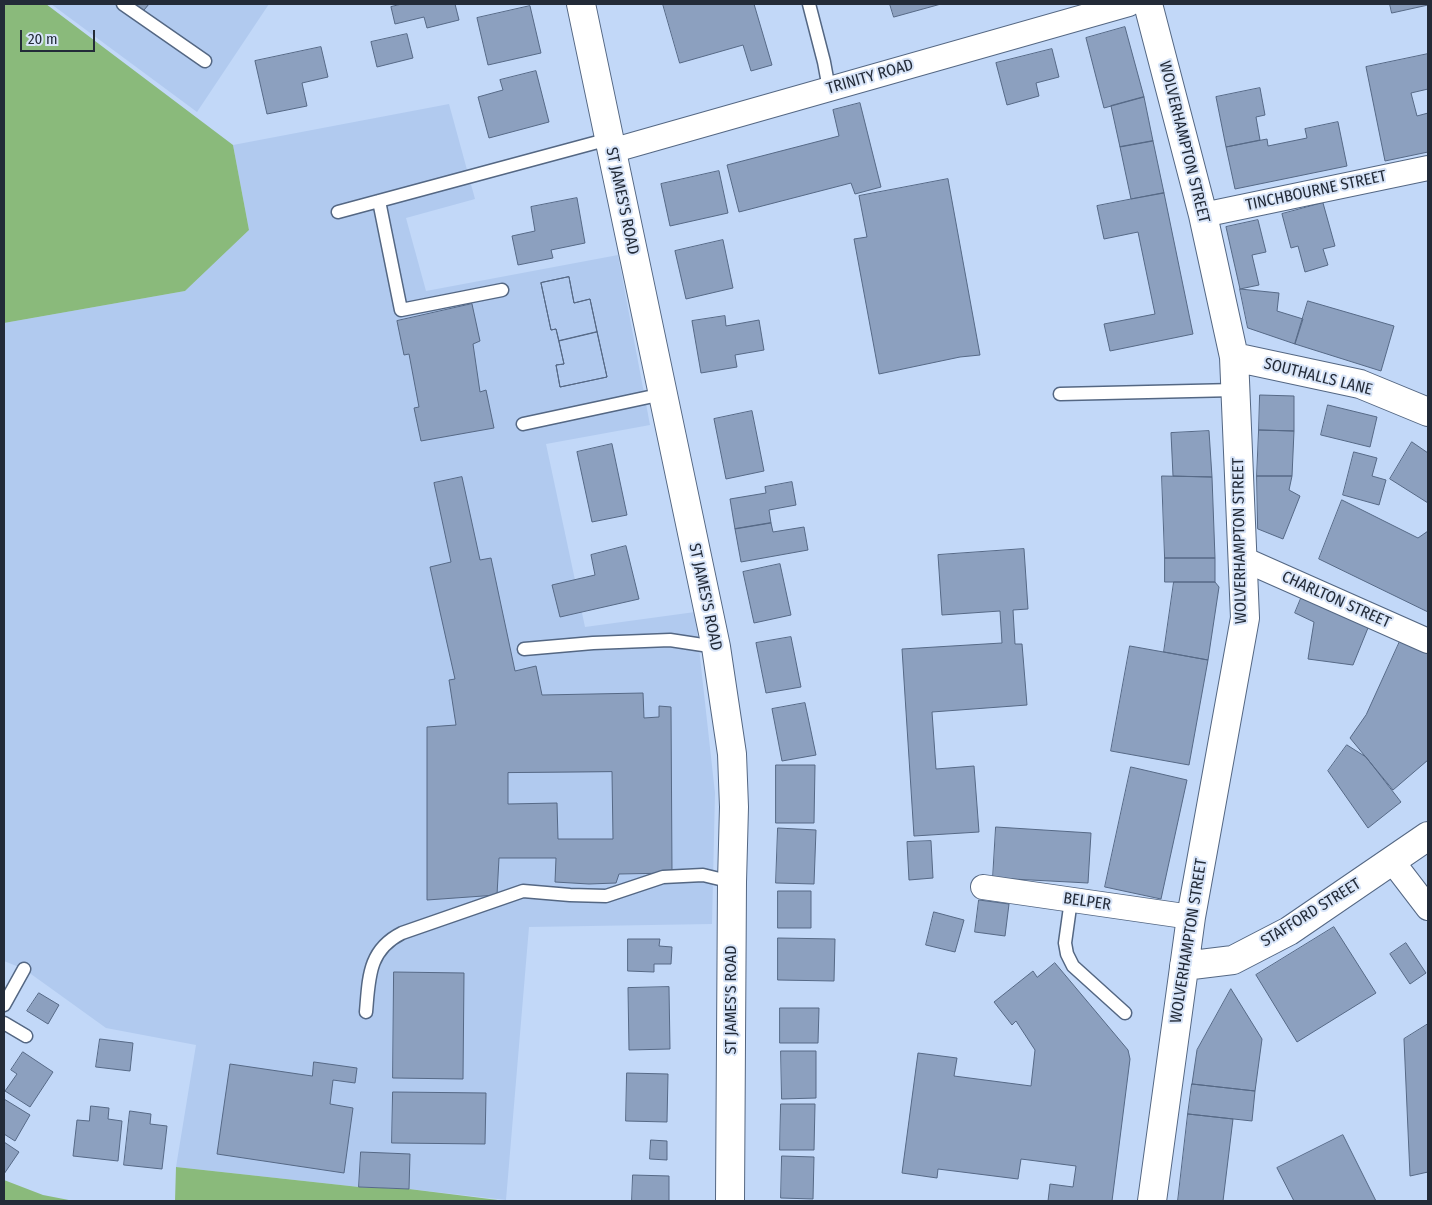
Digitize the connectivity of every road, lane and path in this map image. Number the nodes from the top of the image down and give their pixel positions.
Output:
1 (123, 4) edge
2 (581, 4) edge
3 (809, 4) edge
4 (1128, 4) edge
5 (1148, 4) edge
6 (205, 61) dead end
7 (829, 89) junction
8 (610, 145) junction
9 (1428, 168) edge
10 (379, 201) junction
11 (338, 212) dead end
12 (1203, 215) junction
13 (502, 290) dead end
14 (1234, 357) junction
15 (1236, 390) junction
16 (663, 394) junction
17 (1060, 394) dead end
18 (1428, 412) edge
19 (524, 424) dead end
20 (1243, 559) junction
21 (1428, 641) edge
22 (716, 647) junction
23 (524, 649) dead end
24 (1428, 836) edge
25 (1392, 860) junction
26 (732, 882) junction
27 (983, 887) dead end
28 (1071, 900) junction
29 (1428, 908) edge
30 (1191, 917) junction
31 (1184, 966) junction
32 (24, 969) dead end
33 (4, 1005) edge
34 (366, 1012) dead end
35 (1125, 1013) dead end
36 (4, 1023) edge
37 (26, 1036) dead end
38 (730, 1201) edge
39 (1152, 1201) edge

1 - 6 lane
2 - 8 main road, ST JAMES'S ROAD
3 - 7 lane
4 - 7 street, TRINITY ROAD
5 - 12 main road, WOLVERHAMPTON STREET
7 - 8 street, TRINITY ROAD
8 - 10 lane
8 - 16 main road, ST JAMES'S ROAD
9 - 12 street, TINCHBOURNE STREET
10 - 11 lane
10 - 13 lane
12 - 14 main road, WOLVERHAMPTON STREET
14 - 15 main road, WOLVERHAMPTON STREET
14 - 18 main road, SOUTHALLS LANE
15 - 17 lane
15 - 20 main road, WOLVERHAMPTON STREET
16 - 19 lane
16 - 22 main road, ST JAMES'S ROAD
20 - 21 street, CHARLTON STREET
20 - 30 main road, WOLVERHAMPTON STREET
22 - 23 lane
22 - 26 main road, ST JAMES'S ROAD
24 - 25 main road, STAFFORD STREET
25 - 29 street
25 - 31 main road, STAFFORD STREET
26 - 34 lane
26 - 38 main road, ST JAMES'S ROAD
27 - 28 street, BELPER
28 - 30 street, BELPER
28 - 35 lane
30 - 31 main road, WOLVERHAMPTON STREET
31 - 39 main road, WOLVERHAMPTON STREET
32 - 33 lane
36 - 37 lane

